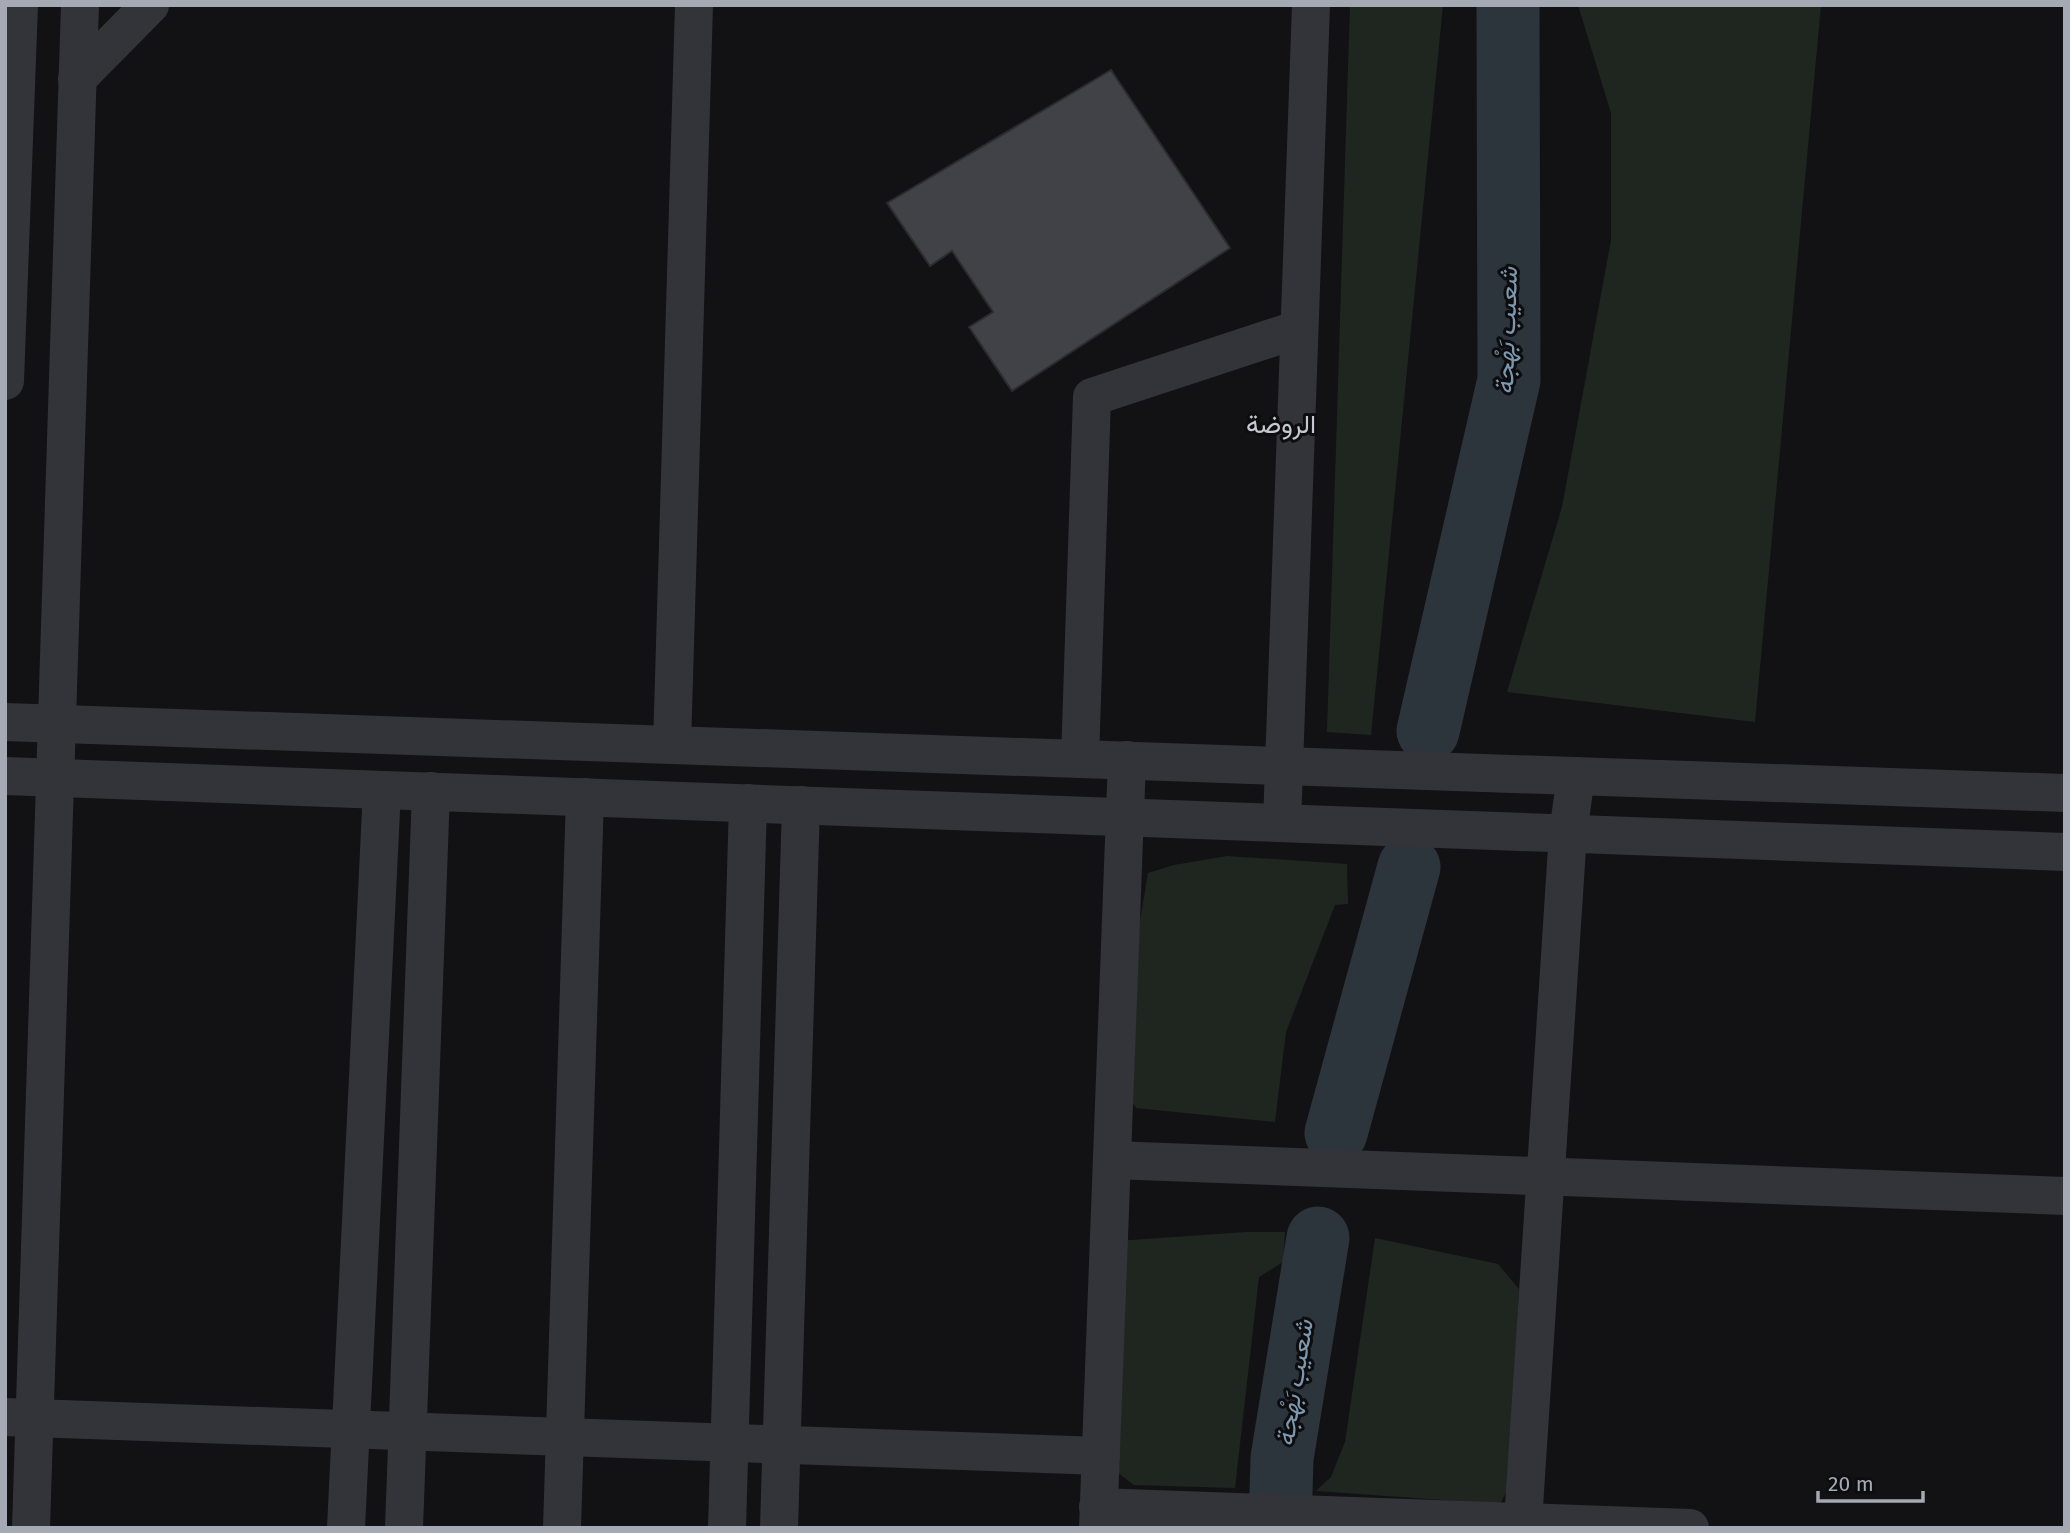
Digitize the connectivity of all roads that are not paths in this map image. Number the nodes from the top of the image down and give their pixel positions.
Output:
1 (19, 5) edge
2 (80, 5) edge
3 (150, 5) edge
4 (694, 5) edge
5 (1311, 5) edge
6 (77, 79) junction
7 (9, 195) edge
8 (72, 224) junction
9 (8, 246) edge
10 (1299, 329) junction
11 (5, 381) edge
12 (5, 722) edge
13 (58, 724) junction
14 (673, 745) junction
15 (1080, 759) junction
16 (1127, 760) junction
17 (1283, 766) junction
18 (5, 775) edge
19 (1576, 776) junction
20 (56, 777) junction
21 (382, 790) junction
22 (431, 792) junction
23 (2065, 793) edge
24 (585, 797) junction
25 (748, 803) junction
26 (801, 805) junction
27 (1125, 817) junction
28 (1282, 823) junction
29 (1569, 833) junction
30 (2065, 852) edge
31 (1112, 1160) junction
32 (1546, 1176) junction
33 (2065, 1196) edge
34 (20, 1417) edge
35 (351, 1429) junction
36 (408, 1430) junction
37 (565, 1436) junction
38 (729, 1443) junction
39 (782, 1444) junction
40 (1101, 1456) junction
41 (1098, 1518) edge
42 (1523, 1522) junction
43 (1425, 1523) edge
44 (31, 1528) edge
45 (346, 1528) edge
46 (404, 1528) edge
47 (562, 1528) edge
48 (727, 1528) edge
49 (779, 1528) edge
50 (1689, 1528) edge

1 - 7 street
2 - 6 street
3 - 6 street
4 - 14 street
5 - 10 street
6 - 8 street
7 - 8 street
7 - 9 street
8 - 9 street
8 - 13 street
9 - 11 street
10 - 15 street
10 - 17 street
12 - 13 street
13 - 14 street
13 - 20 street
14 - 15 street
15 - 16 street
16 - 17 street
16 - 27 street
17 - 19 street
17 - 28 street
18 - 20 street
19 - 23 street
19 - 29 street
20 - 21 street
20 - 34 street
21 - 22 street
21 - 35 street
22 - 24 street
22 - 36 street
24 - 25 street
24 - 37 street
25 - 26 street
25 - 38 street
26 - 27 street
26 - 39 street
27 - 28 street
27 - 31 street
28 - 29 street
29 - 30 street
29 - 32 street
31 - 32 street
31 - 40 street
32 - 33 street
32 - 42 street
34 - 35 street
34 - 44 street
35 - 36 street
35 - 45 street
36 - 37 street
36 - 46 street
37 - 38 street
37 - 47 street
38 - 39 street
38 - 48 street
39 - 40 street
39 - 49 street
40 - 41 street
41 - 43 street
42 - 43 street
42 - 50 street

